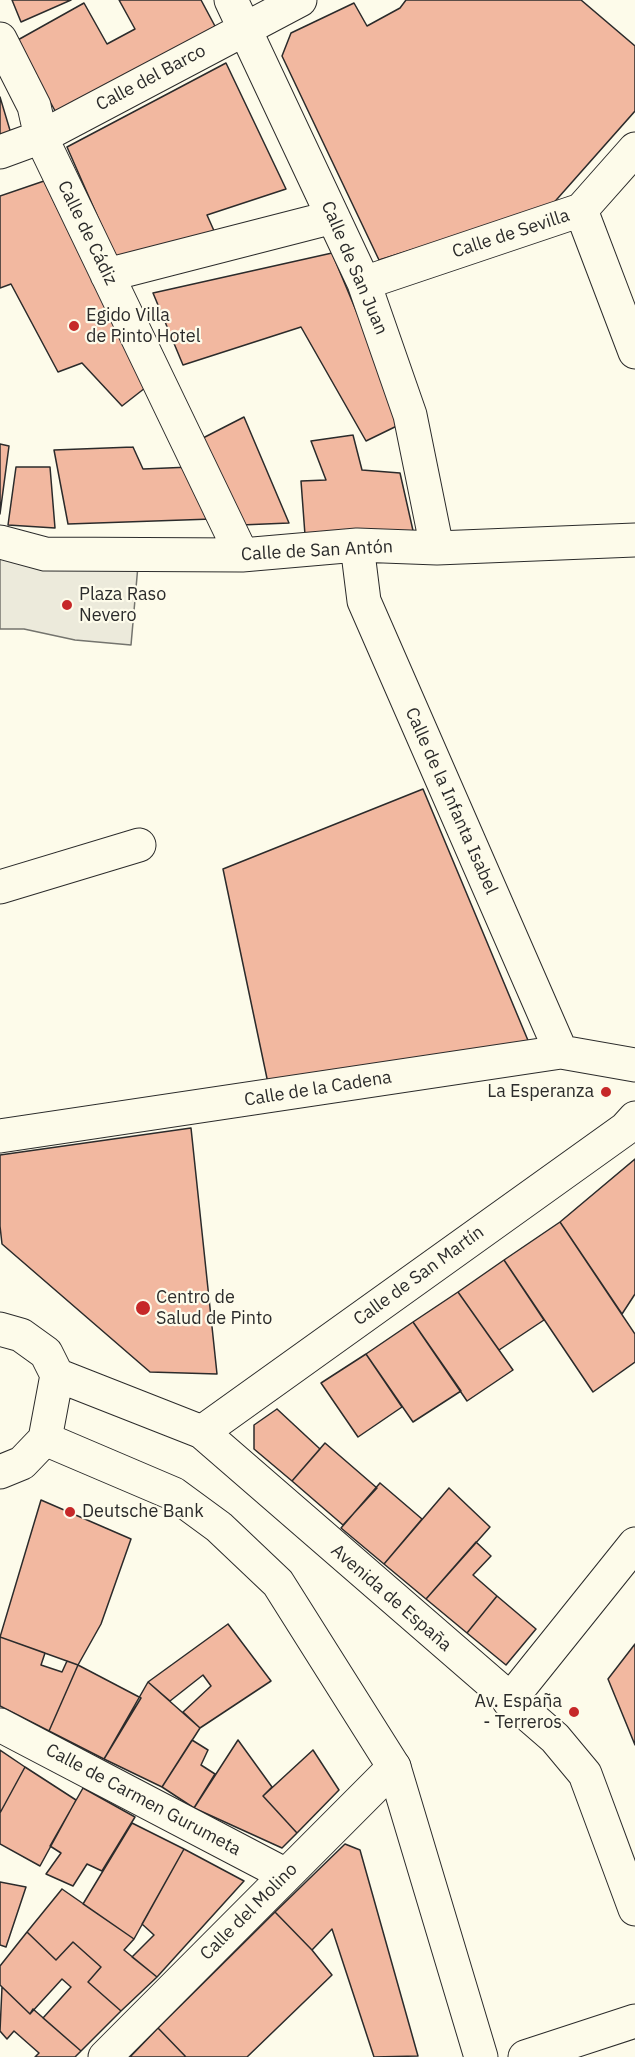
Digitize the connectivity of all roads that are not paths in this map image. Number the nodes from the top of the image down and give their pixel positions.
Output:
1 (300, 0) edge
2 (238, 14) edge
3 (0, 39) edge
4 (41, 137) junction
5 (635, 149) edge
6 (0, 152) edge
7 (581, 210) junction
8 (333, 217) junction
9 (107, 275) junction
10 (364, 283) junction
11 (635, 352) edge
12 (635, 540) edge
13 (0, 542) edge
14 (357, 545) junction
15 (437, 548) junction
16 (242, 555) junction
17 (140, 845) dead end
18 (0, 887) edge
19 (561, 1052) junction
20 (635, 1065) edge
21 (635, 1118) edge
22 (0, 1136) edge
23 (0, 1329) edge
24 (57, 1375) junction
25 (202, 1432) junction
26 (45, 1440) junction
27 (0, 1472) edge
28 (635, 1544) edge
29 (509, 1701) junction
30 (0, 1725) edge
31 (394, 1767) junction
32 (286, 1875) junction
33 (635, 1909) edge
34 (635, 2021) edge
35 (105, 2057) edge
36 (481, 2057) edge
37 (525, 2057) edge

1 - 2 street, Calle del Barco
2 - 4 street, Calle del Barco
2 - 8 street, Calle de San Juan
3 - 4 street, Calle de Cádiz
4 - 6 street, Calle del Barco
4 - 9 street, Calle de Cádiz
5 - 7 street, Calle de Sevilla
7 - 10 street, Calle de Sevilla
7 - 11 street
8 - 9 street
8 - 10 street, Calle de San Juan
9 - 16 street, Calle de Cádiz
10 - 15 street, Calle de San Juan
12 - 15 street, Calle de San Antón
13 - 16 street, Calle de San Antón
14 - 15 street, Calle de San Antón
14 - 16 street, Calle de San Antón
14 - 19 street, Calle de la Infanta Isabel
17 - 18 street
19 - 20 street, Calle de la Cadena
19 - 22 street, Calle de la Cadena
21 - 25 street, Calle de San Martín
23 - 24 street
24 - 25 street, Avenida de España
24 - 26 street
25 - 29 street, Avenida de España
26 - 27 street
26 - 31 street
28 - 29 street
29 - 33 street, Avenida de España
30 - 32 street, Calle de Carmen Gurumeta
31 - 32 street, Calle del Molino
31 - 36 street
32 - 35 street, Calle del Molino
34 - 37 street

